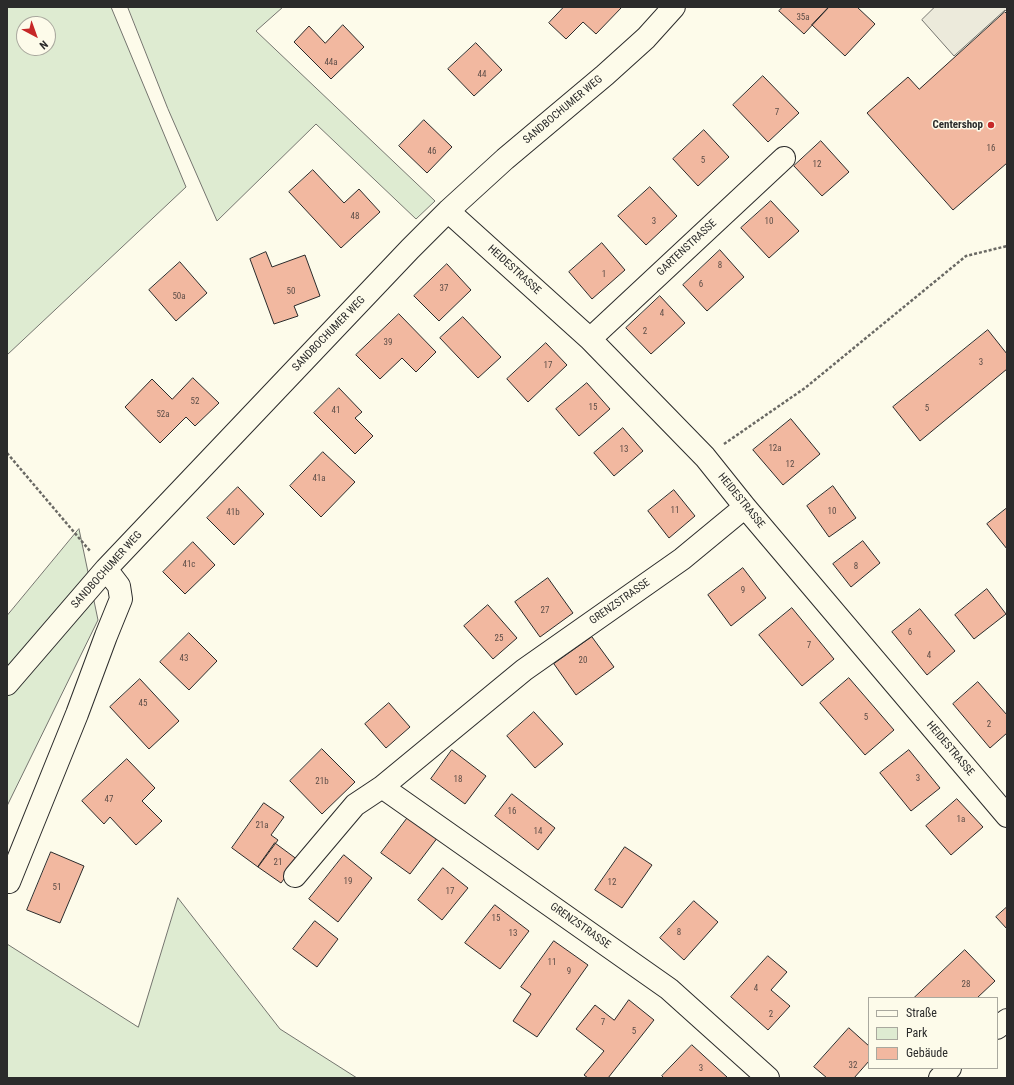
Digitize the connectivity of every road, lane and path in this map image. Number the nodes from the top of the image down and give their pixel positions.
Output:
1 (674, 7) edge
2 (784, 158) dead end
3 (448, 211) junction
4 (1007, 246) edge
5 (590, 339) junction
6 (7, 453) edge
7 (705, 457) junction
8 (746, 507) junction
9 (106, 569) junction
10 (7, 684) edge
11 (382, 787) junction
12 (1007, 816) edge
13 (295, 876) dead end
14 (9, 882) dead end
15 (1007, 1020) edge
16 (998, 1027) edge
17 (949, 1069) edge
18 (768, 1078) edge
19 (940, 1078) edge

1 - 3 street, SANDBOCHUMER WEG
2 - 5 street, GARTENSTRASSE
3 - 5 street, HEIDESTRASSE
3 - 9 street, SANDBOCHUMER WEG
4 - 7 path
5 - 7 street, HEIDESTRASSE
6 - 9 path
7 - 8 street, HEIDESTRASSE
8 - 11 street, GRENZSTRASSE
8 - 12 street, HEIDESTRASSE
9 - 10 street, SANDBOCHUMER WEG
9 - 14 street
11 - 13 street, GRENZSTRASSE
11 - 18 street, GRENZSTRASSE
15 - 16 street
17 - 19 street

